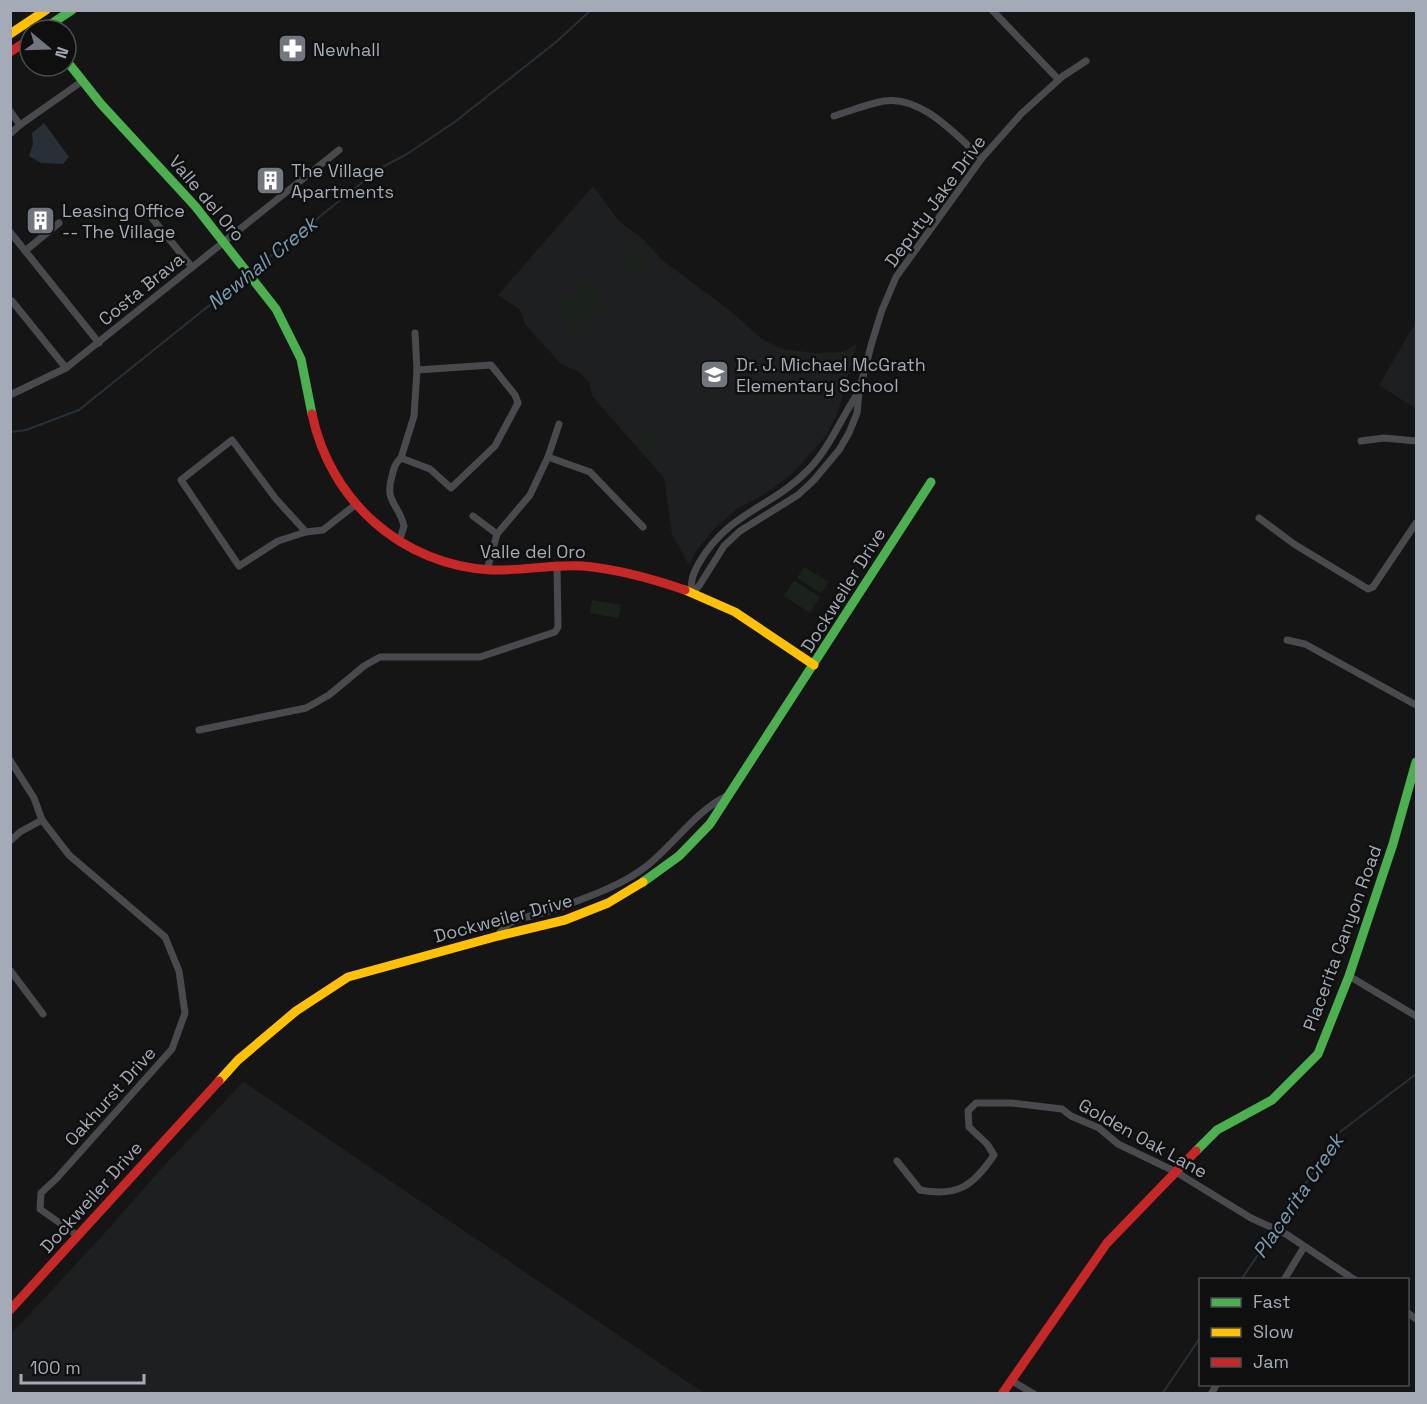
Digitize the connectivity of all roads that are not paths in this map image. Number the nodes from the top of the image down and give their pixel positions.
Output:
1 (46, 10) edge
2 (992, 10) edge
3 (36, 16) joint
4 (10, 34) edge
5 (1086, 61) dead end
6 (78, 78) edge
7 (1058, 79) junction
8 (81, 82) junction
9 (10, 111) edge
10 (834, 116) dead end
11 (20, 125) junction
12 (11, 133) edge
13 (339, 150) dead end
14 (982, 158) junction
15 (142, 206) dead end
16 (59, 223) dead end
17 (10, 232) edge
18 (223, 242) junction
19 (25, 251) junction
20 (192, 267) junction
21 (12, 301) dead end
22 (414, 333) dead end
23 (99, 343) junction
24 (66, 368) junction
25 (417, 370) junction
26 (858, 392) junction
27 (10, 395) edge
28 (559, 424) dead end
29 (1361, 441) dead end
30 (1416, 441) edge
31 (548, 457) junction
32 (401, 458) junction
33 (930, 482) dead end
34 (355, 505) junction
35 (473, 516) dead end
36 (1259, 518) dead end
37 (1416, 523) edge
38 (643, 527) dead end
39 (306, 532) junction
40 (497, 534) junction
41 (399, 542) junction
42 (557, 565) junction
43 (487, 570) junction
44 (692, 593) junction
45 (1287, 640) dead end
46 (814, 665) junction
47 (1416, 705) edge
48 (199, 730) dead end
49 (10, 760) edge
50 (1416, 762) edge
51 (730, 795) junction
52 (42, 820) junction
53 (10, 841) edge
54 (498, 936) junction
55 (10, 970) edge
56 (1349, 976) junction
57 (43, 1014) dead end
58 (1416, 1016) edge
59 (897, 1161) dead end
60 (1176, 1172) junction
61 (78, 1236) junction
62 (1304, 1247) junction
63 (1285, 1278) edge
64 (1352, 1278) edge
65 (10, 1310) edge
66 (1012, 1381) junction
67 (1002, 1394) edge
68 (1034, 1394) edge

1 - 3 street
2 - 7 street
3 - 4 street
5 - 7 street, Deputy Jake Drive
6 - 8 street, Valle del Oro
7 - 14 street, Deputy Jake Drive
8 - 11 street
8 - 18 street, Valle del Oro
9 - 11 street
10 - 14 street
11 - 12 street
13 - 18 street, Costa Brava
14 - 26 street, Deputy Jake Drive
15 - 20 street
16 - 19 street
17 - 19 street
18 - 20 street, Costa Brava
18 - 34 street, Valle del Oro
19 - 23 street
20 - 23 street, Costa Brava
21 - 24 street
22 - 25 street
23 - 24 street, Costa Brava
24 - 27 street, Costa Brava
25 - 32 street
25 - 32 street
26 - 44 street, Deputy Jake Drive
26 - 44 street, Deputy Jake Drive
28 - 31 street
29 - 30 street
31 - 38 street
31 - 40 street
32 - 41 street
33 - 46 street, Dockweiler Drive
34 - 39 street
34 - 41 street, Valle del Oro
35 - 40 street
36 - 37 street
39 - 39 street
40 - 43 street
41 - 43 street, Valle del Oro
42 - 43 street, Valle del Oro
42 - 44 street, Valle del Oro
42 - 48 street
44 - 46 street, Valle del Oro
45 - 47 street
46 - 51 street, Dockweiler Drive
49 - 52 street, Oakhurst Drive
50 - 56 street, Placerita Canyon Road
51 - 54 street
51 - 54 street, Dockweiler Drive
52 - 53 street
52 - 61 street, Oakhurst Drive
54 - 61 street, Dockweiler Drive
55 - 57 street
56 - 58 street
56 - 60 street, Placerita Canyon Road
59 - 60 street, Golden Oak Lane
60 - 62 street, Golden Oak Lane
60 - 66 street, Placerita Canyon Road
61 - 65 street, Dockweiler Drive
62 - 63 street
62 - 64 street, Golden Oak Lane
66 - 67 street, Placerita Canyon Road
66 - 68 street

